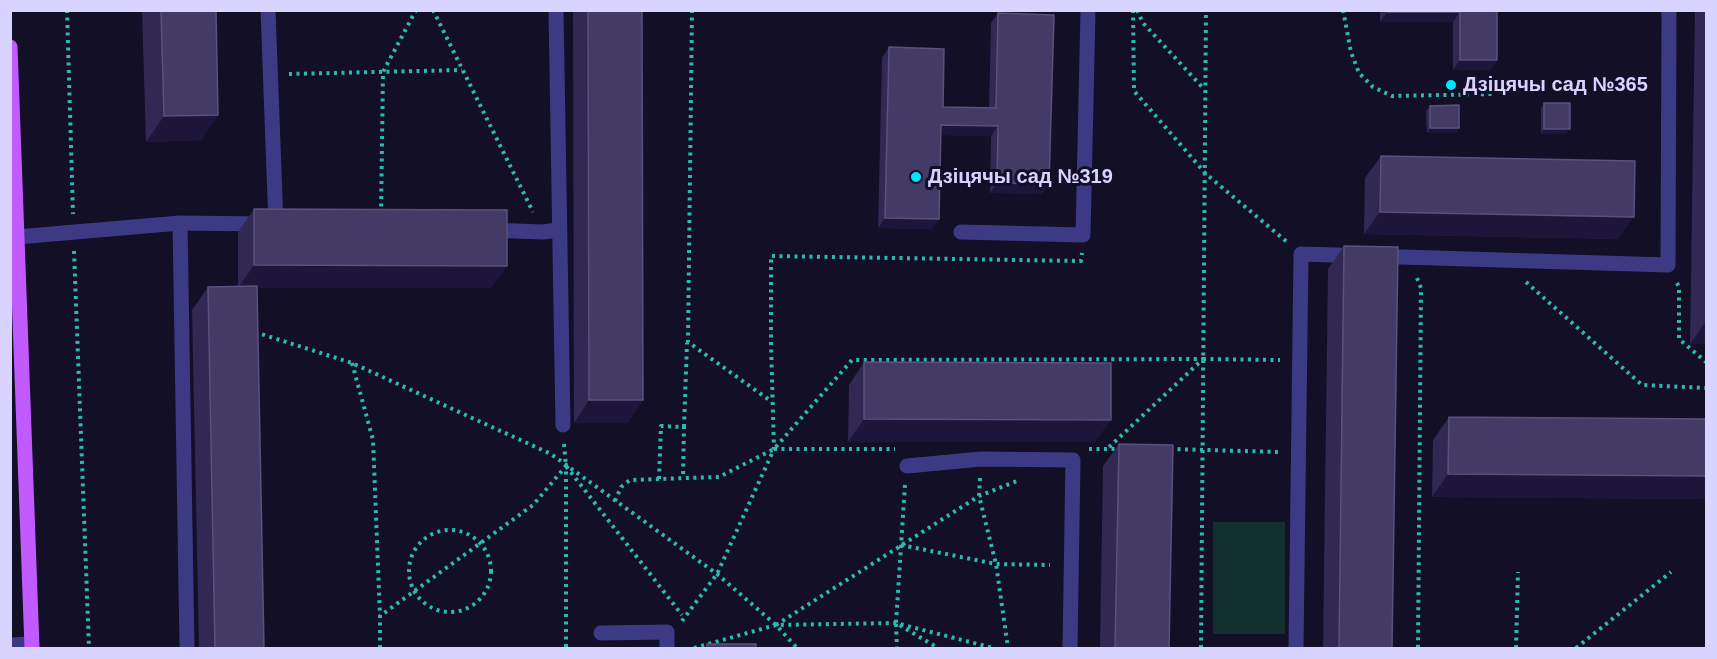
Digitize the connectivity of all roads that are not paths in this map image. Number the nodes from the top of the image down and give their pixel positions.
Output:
1 (268, 10) edge
2 (556, 10) edge
3 (1088, 10) edge
4 (1669, 10) edge
5 (10, 47) edge
6 (180, 223) junction
7 (473, 230) edge
8 (558, 230) junction
9 (961, 232) dead end
10 (17, 237) junction
11 (563, 432) road end
12 (907, 466) road end
13 (601, 633) dead end
14 (10, 645) edge
15 (32, 646) edge
16 (667, 646) edge
17 (187, 648) edge
18 (1070, 648) edge
19 (1296, 648) edge

1 - 6 lane
2 - 8 lane
3 - 9 lane
4 - 19 lane
5 - 10 main road
6 - 10 lane
6 - 17 lane
7 - 8 lane
8 - 11 lane
10 - 15 main road
12 - 18 lane
13 - 16 lane
14 - 15 lane

